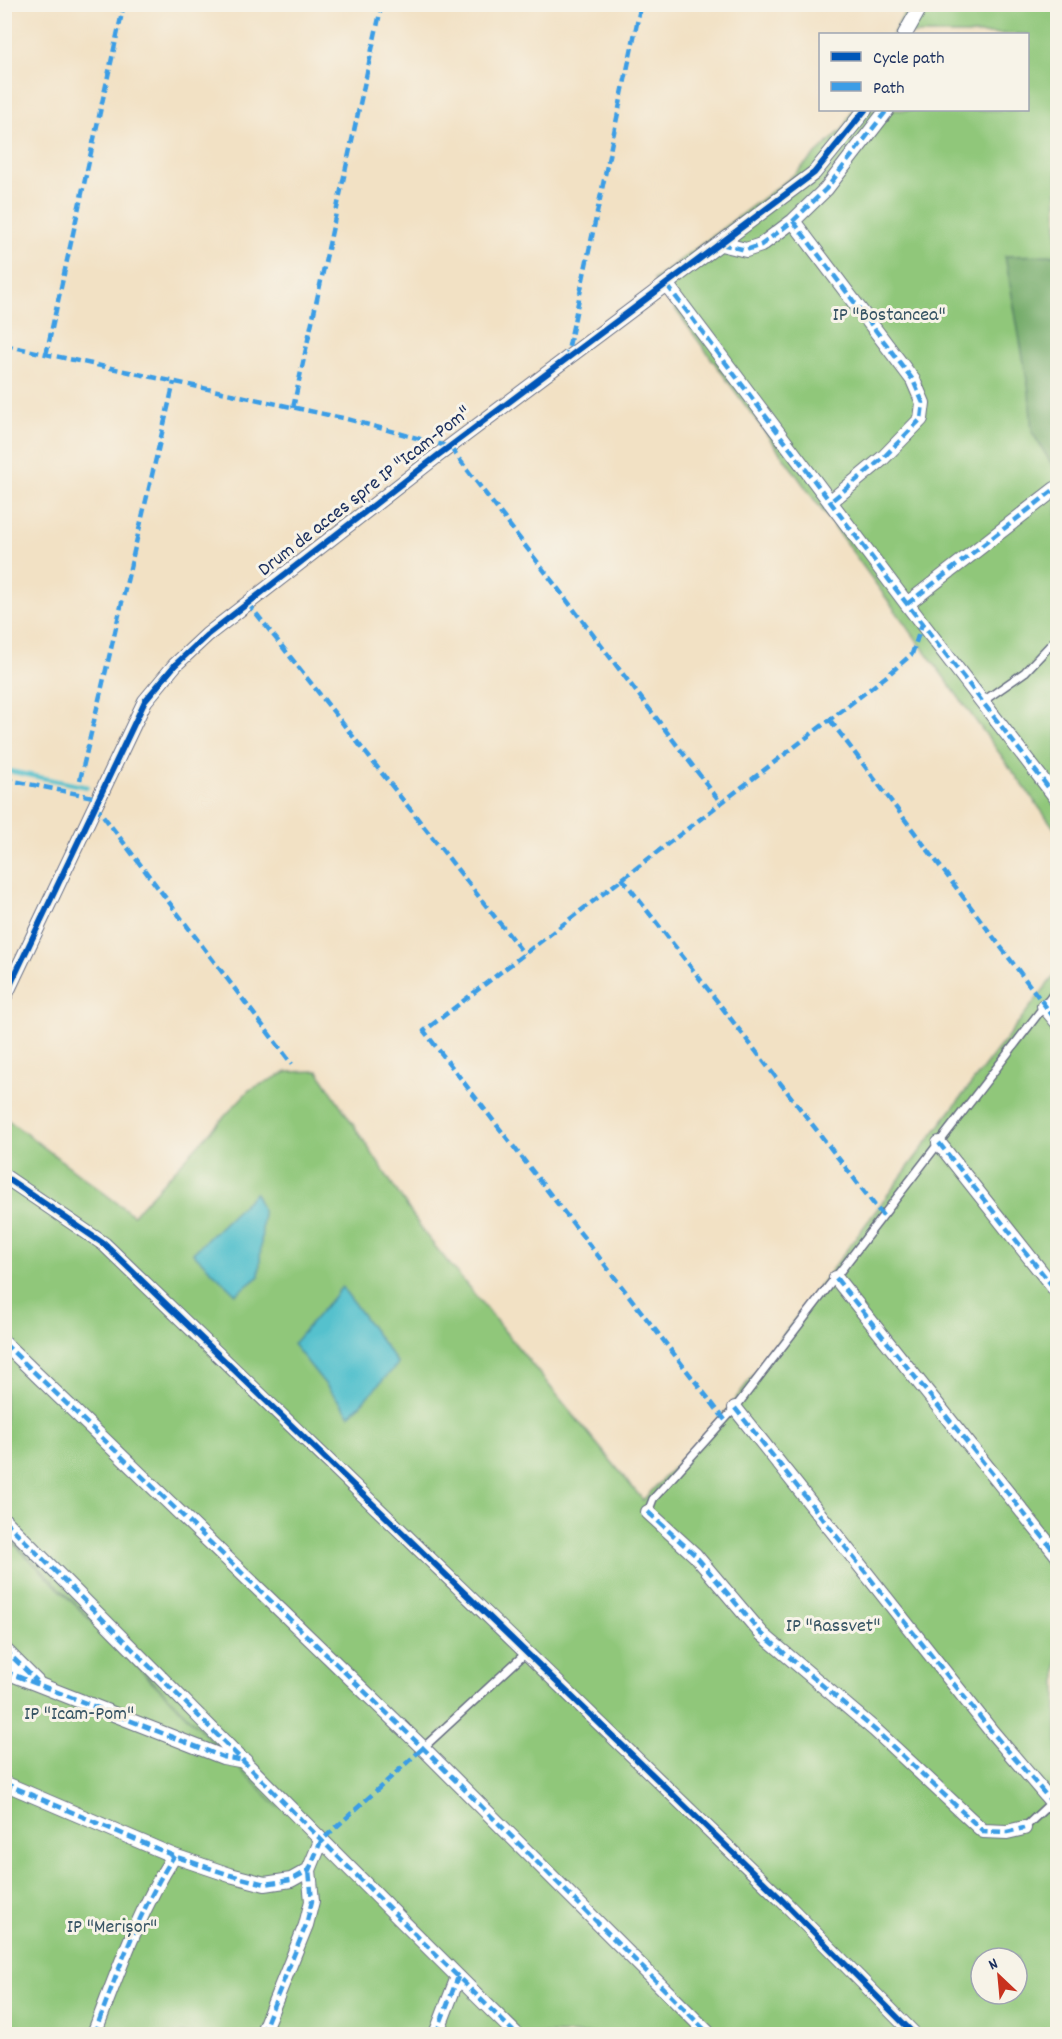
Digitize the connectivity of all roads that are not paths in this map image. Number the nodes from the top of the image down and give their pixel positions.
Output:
1 (922, 4) edge
2 (906, 33) edge
3 (864, 111) edge
4 (886, 111) edge
5 (793, 221) junction
6 (721, 244) junction
7 (667, 285) junction
8 (1055, 489) dead end
9 (830, 502) junction
10 (907, 604) junction
11 (1058, 637) edge
12 (982, 702) junction
13 (1058, 800) edge
14 (1058, 988) edge
15 (4, 998) edge
16 (1044, 1006) junction
17 (1058, 1023) edge
18 (939, 1143) junction
19 (4, 1176) edge
20 (836, 1278) junction
21 (1058, 1293) edge
22 (4, 1343) edge
23 (735, 1408) junction
24 (648, 1512) joint
25 (4, 1520) edge
26 (1058, 1556) edge
27 (4, 1649) edge
28 (526, 1653) junction
29 (4, 1671) edge
30 (41, 1685) junction
31 (423, 1748) junction
32 (245, 1761) junction
33 (6, 1787) edge
34 (1054, 1799) edge
35 (1024, 1828) joint
36 (321, 1841) junction
37 (174, 1856) junction
38 (309, 1870) junction
39 (458, 1977) junction
40 (94, 2034) edge
41 (262, 2034) edge
42 (436, 2034) edge
43 (516, 2034) edge
44 (709, 2034) edge
45 (914, 2034) edge

1 - 2 street
3 - 6 street, Drum de acces spre IP "Icam-Pom"
4 - 5 street
5 - 6 street
5 - 9 street
6 - 7 street, Drum de acces spre IP "Icam-Pom"
7 - 9 street
7 - 15 street, Drum de acces spre IP "Icam-Pom"
8 - 10 street
9 - 10 street
10 - 12 street
11 - 12 lane
12 - 13 street
14 - 16 lane
16 - 17 street
16 - 18 lane
18 - 20 lane
18 - 21 street
19 - 28 street
20 - 23 lane
20 - 26 street
22 - 31 street
23 - 24 lane
23 - 34 street
24 - 35 street
25 - 32 street
27 - 30 street
28 - 31 lane
28 - 45 street
29 - 30 street
30 - 32 street
31 - 44 street
32 - 36 street
33 - 37 street
34 - 35 lane
36 - 38 street
36 - 39 street
37 - 38 street
37 - 40 street
38 - 41 street
39 - 42 street
39 - 43 street

